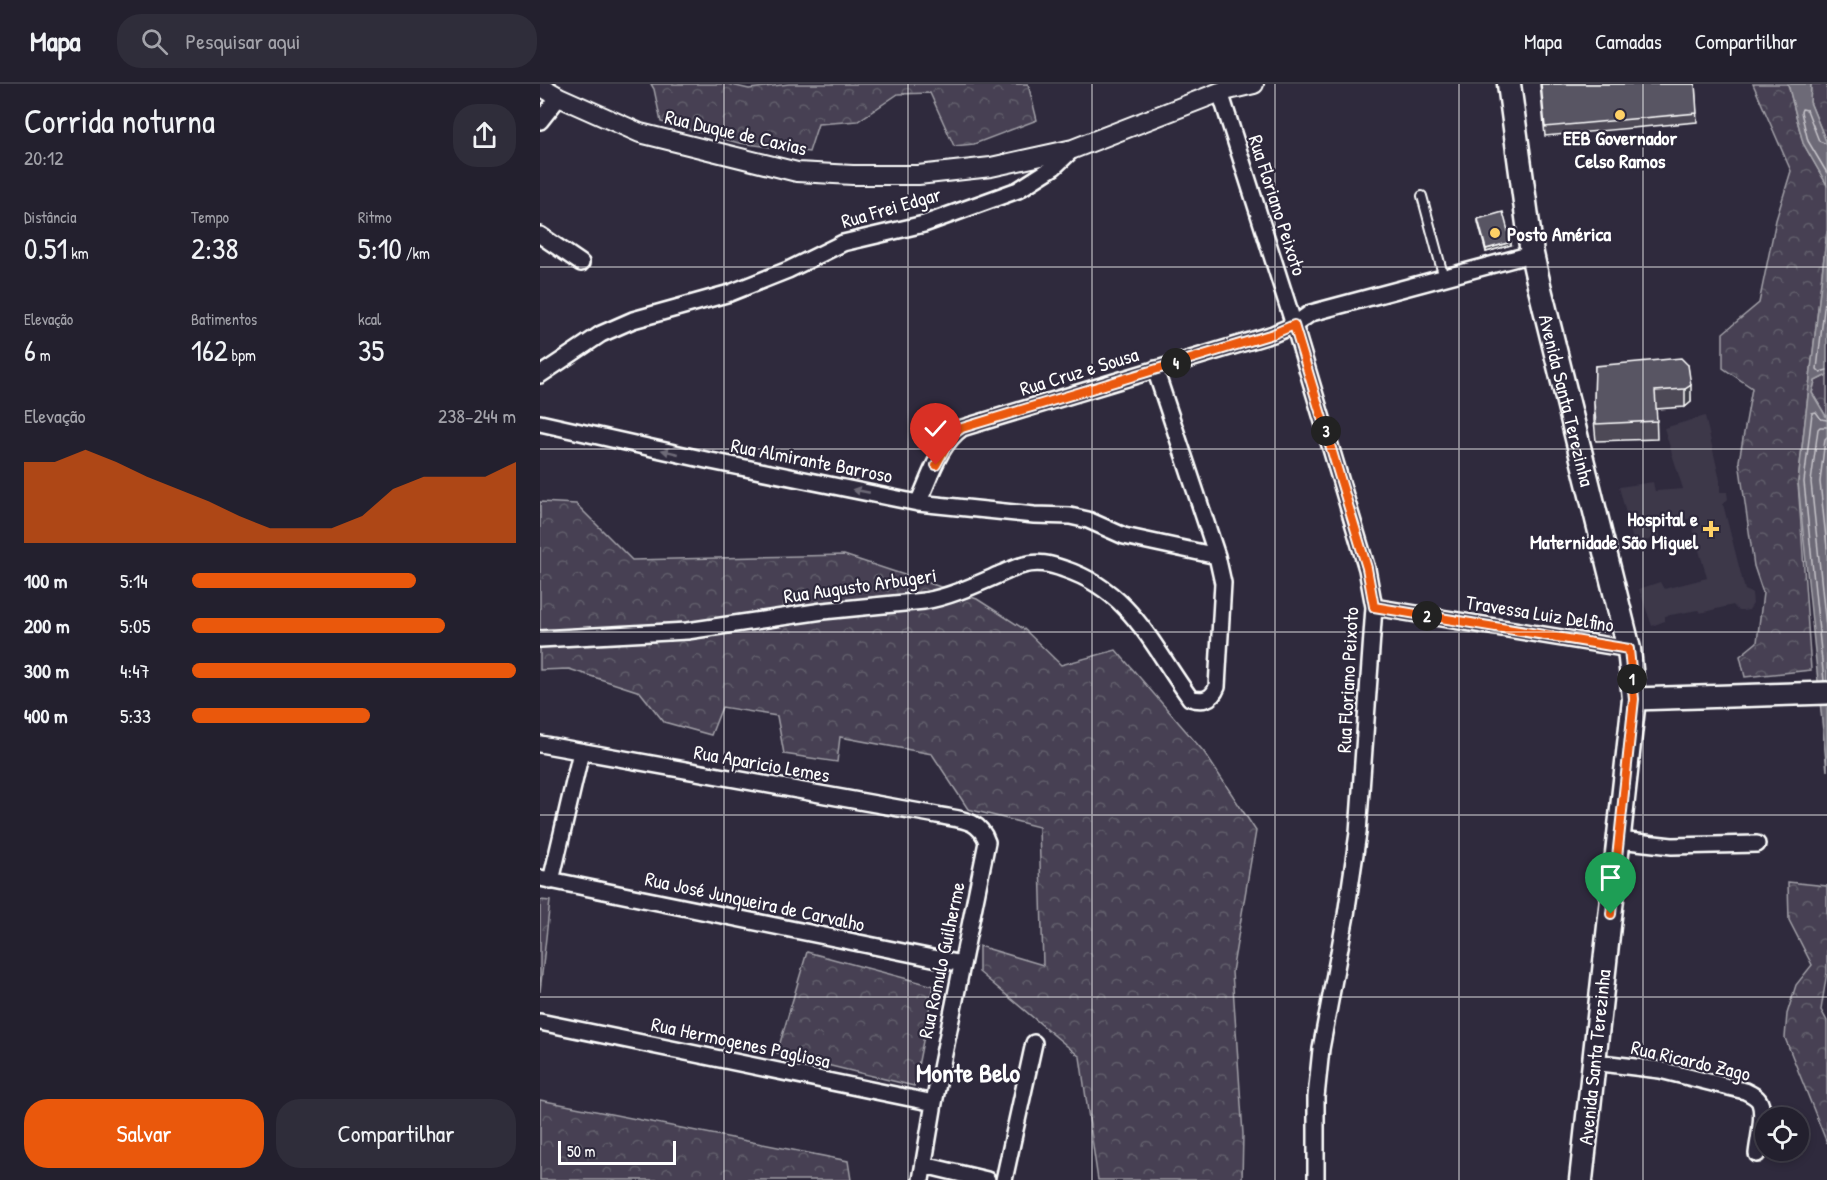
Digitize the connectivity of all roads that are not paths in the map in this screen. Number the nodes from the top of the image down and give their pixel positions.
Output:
1 (1254, 84) edge
2 (1509, 84) edge
3 (540, 86) edge
4 (1220, 92) junction
5 (559, 97) junction
6 (540, 121) edge
7 (1073, 149) junction
8 (1422, 196) dead end
9 (540, 235) edge
10 (1532, 254) junction
11 (581, 263) dead end
12 (1443, 278) junction
13 (1294, 325) junction
14 (1155, 369) junction
15 (540, 375) edge
16 (540, 423) edge
17 (918, 503) junction
18 (1217, 556) junction
19 (1374, 607) junction
20 (540, 639) edge
21 (1629, 649) junction
22 (1827, 693) edge
23 (1634, 699) junction
24 (540, 744) edge
25 (581, 752) junction
26 (976, 824) joint
27 (1619, 840) junction
28 (1756, 844) dead end
29 (545, 880) edge
30 (962, 964) junction
31 (540, 1022) edge
32 (1034, 1043) dead end
33 (1593, 1062) junction
34 (934, 1103) junction
35 (1760, 1107) edge
36 (922, 1172) edge
37 (987, 1180) edge
38 (1004, 1180) edge
39 (1316, 1180) edge
40 (1581, 1180) edge

1 - 4 street, Rua Frei Edgar
2 - 10 main road, Avenida Santa Terezinha
3 - 5 street, Rua Duque de Caxias
4 - 7 street, Rua Frei Edgar
4 - 13 street, Rua Floriano Peixoto
5 - 6 street
5 - 7 street, Rua Duque de Caxias
7 - 15 street, Rua Frei Edgar
8 - 12 lane
9 - 11 street
10 - 12 street, Rua Cruz e Sousa
10 - 21 main road, Avenida Santa Terezinha
12 - 13 street, Rua Cruz e Sousa
13 - 14 street, Rua Cruz e Sousa
13 - 19 street, Rua Floriano Peixoto
14 - 17 street, Rua Cruz e Sousa
14 - 18 street, Rua Augusto Arbugeri
17 -> 16 street, Rua Almirante Barroso
17 - 18 street, Rua Almirante Barroso
18 - 20 street, Rua Augusto Arbugeri
19 - 21 street, Travessa Luiz Delfino
19 - 39 street, Rua Floriano Peixoto
21 - 23 main road, Avenida Santa Terezinha
22 - 23 main road
23 - 27 main road, Avenida Santa Terezinha
24 - 25 street, Rua Aparicio Lemes
25 - 26 street, Rua Aparicio Lemes
25 - 29 street
26 - 30 street, Rua Romulo Guilherme
27 - 28 street
27 - 33 main road, Avenida Santa Terezinha
29 - 30 street, Rua José Junqueira de Carvalho
30 - 34 street, Rua Romulo Guilherme
31 - 34 street, Rua Hermogenes Pagliosa
32 - 38 street
33 - 35 street, Rua Ricardo Zago
33 - 40 main road, Avenida Santa Terezinha
34 - 36 street, Rua Romulo Guilherme
36 - 37 street

